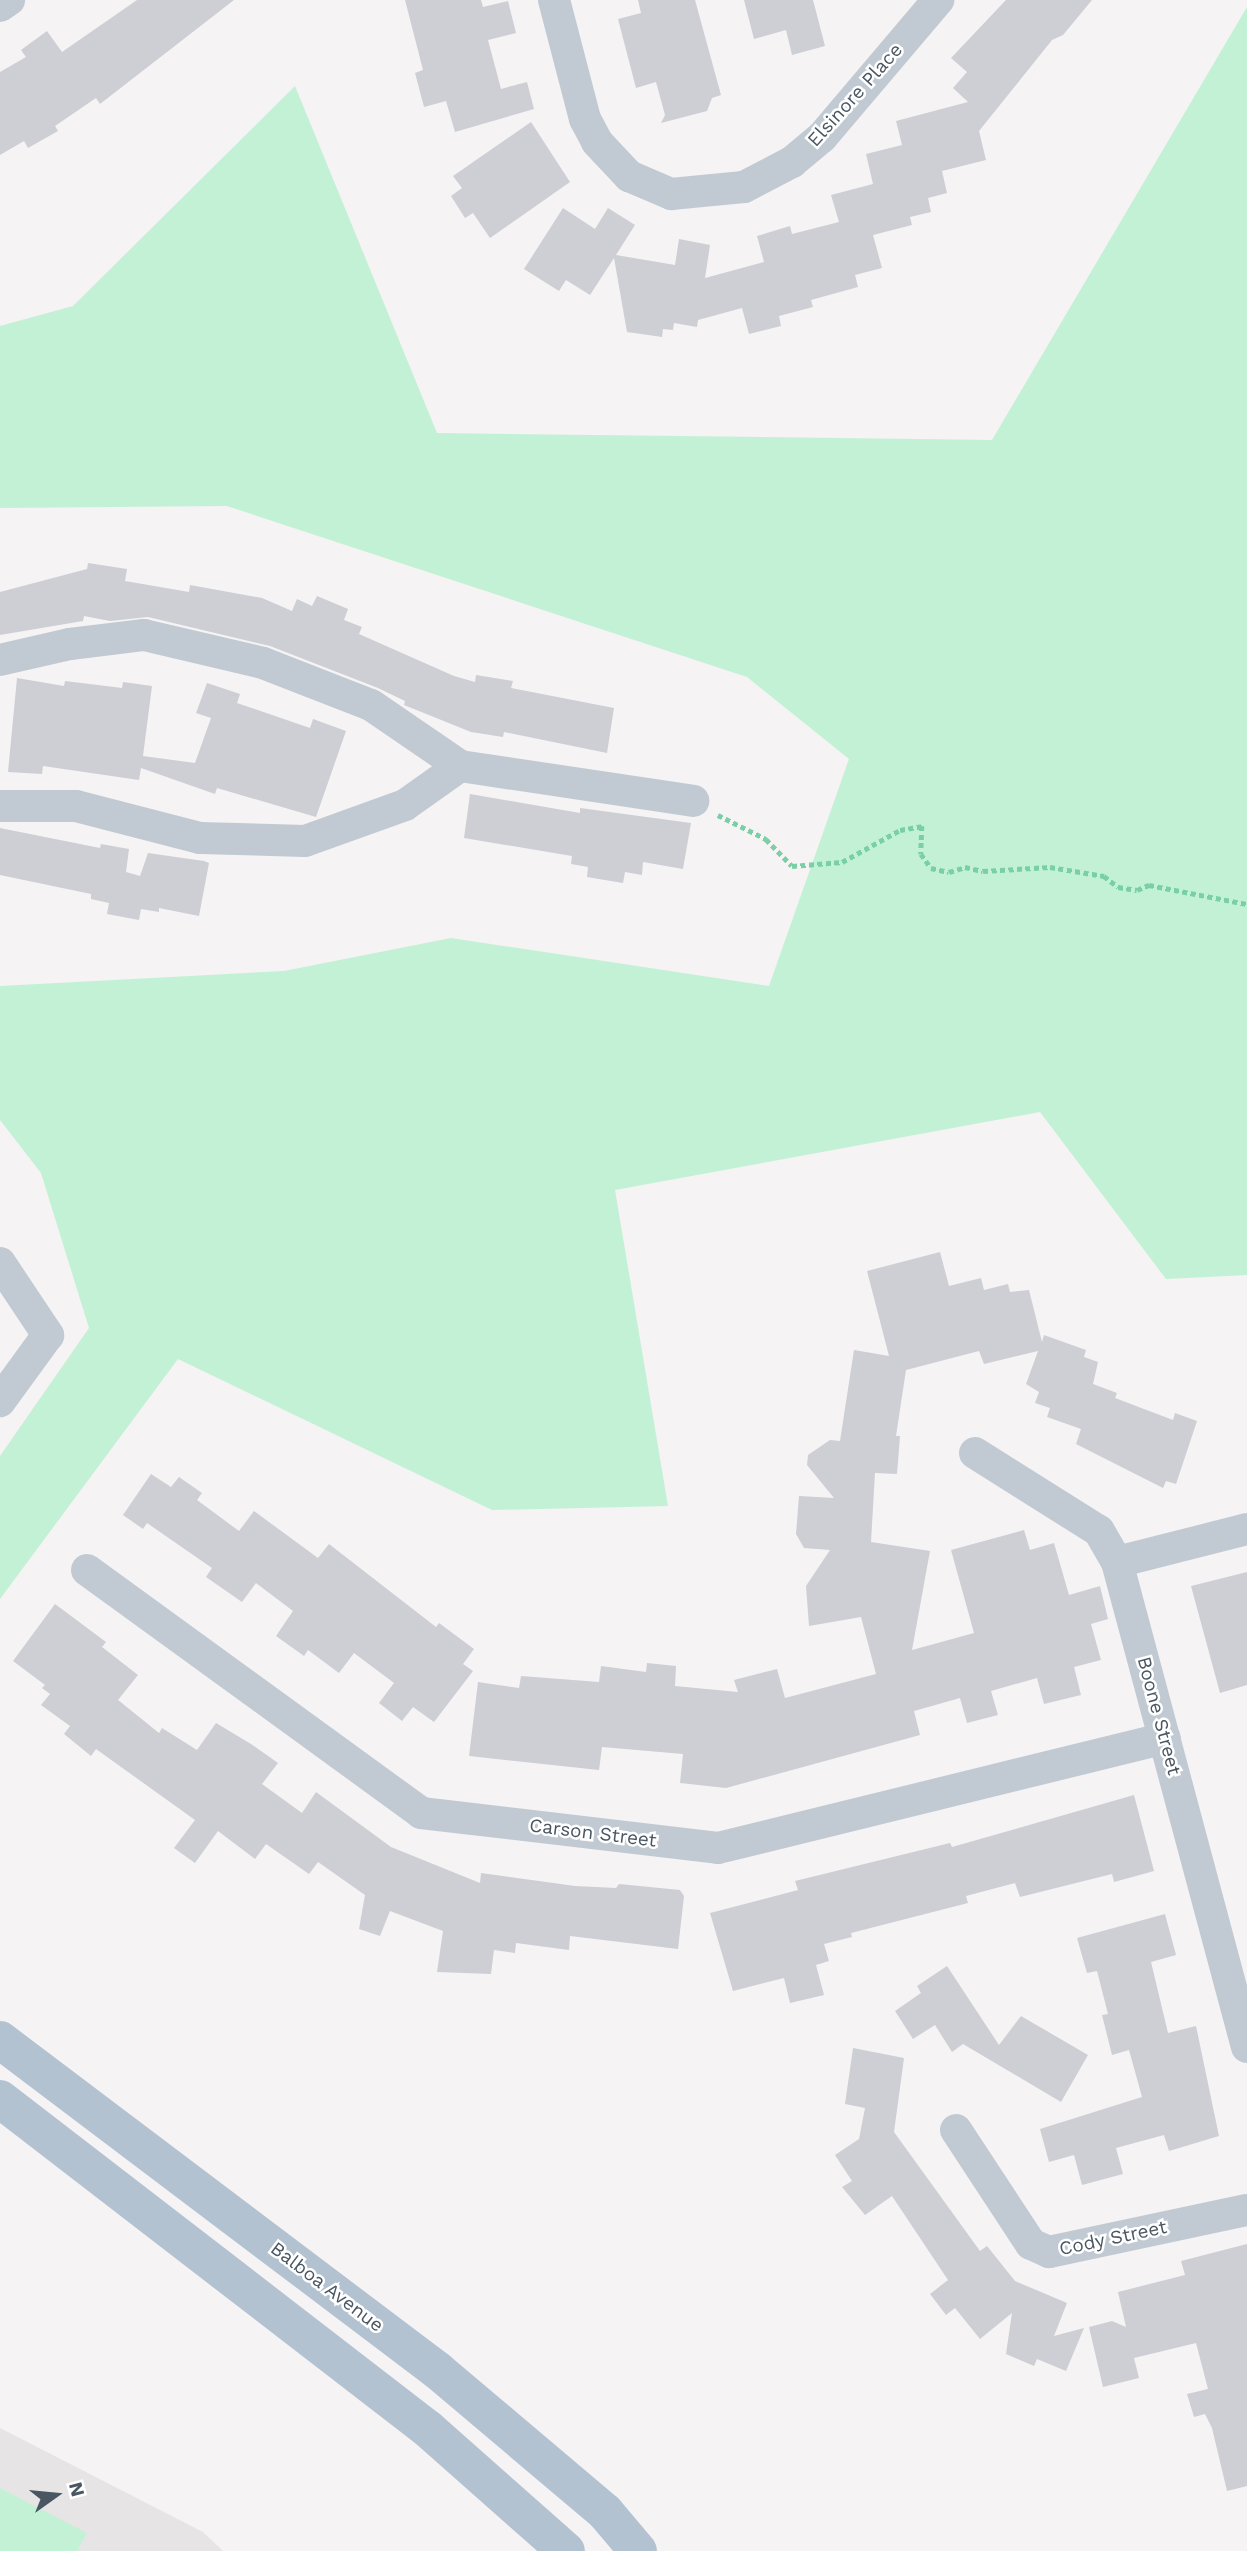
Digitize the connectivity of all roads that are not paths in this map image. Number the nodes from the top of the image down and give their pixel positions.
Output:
1 (9, 0) edge
2 (554, 0) edge
3 (938, 0) edge
4 (0, 6) edge
5 (0, 660) edge
6 (460, 766) junction
7 (692, 801) road end
8 (0, 806) edge
9 (0, 1263) edge
10 (0, 1401) edge
11 (975, 1453) dead end
12 (1247, 1529) edge
13 (1117, 1562) junction
14 (87, 1570) dead end
15 (1166, 1738) junction
16 (0, 2040) edge
17 (1247, 2047) edge
18 (0, 2099) edge
19 (956, 2130) dead end
20 (1247, 2210) edge
21 (566, 2551) edge
22 (638, 2551) edge

1 - 4 street
2 - 3 street, Elsinore Place
5 - 6 street
6 - 7 street
6 - 8 street
9 - 10 street
11 - 13 street, Boone Street
12 - 13 street
13 - 15 street, Boone Street
14 - 15 street, Carson Street
15 - 17 street, Boone Street
16 - 22 main road, Balboa Avenue
18 - 21 main road
19 - 20 street, Cody Street

